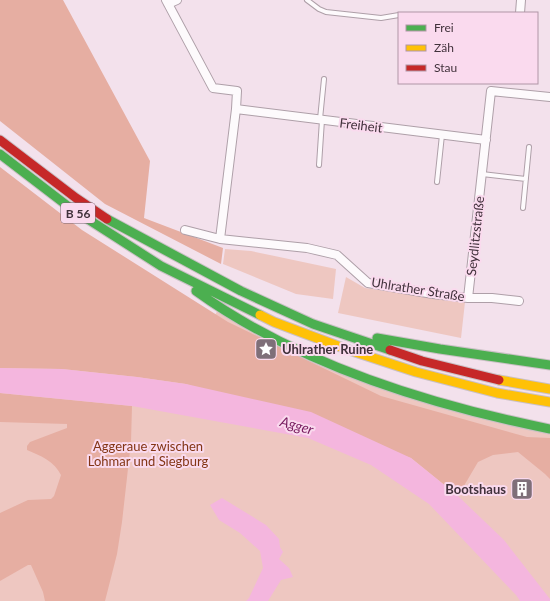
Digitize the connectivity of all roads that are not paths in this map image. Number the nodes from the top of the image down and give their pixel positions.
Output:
1 (177, 0) edge
2 (307, 0) edge
3 (522, 0) edge
4 (167, 2) edge
5 (520, 12) edge
6 (398, 16) edge
7 (324, 79) dead end
8 (550, 97) edge
9 (236, 109) junction
10 (321, 120) junction
11 (442, 134) junction
12 (0, 140) edge
13 (486, 140) junction
14 (529, 147) dead end
15 (0, 154) edge
16 (319, 165) dead end
17 (482, 174) junction
18 (526, 179) junction
19 (437, 182) dead end
20 (523, 208) dead end
21 (185, 230) dead end
22 (220, 239) junction
23 (161, 266) junction
24 (241, 291) junction
25 (468, 298) junction
26 (519, 301) dead end
27 (550, 365) edge
28 (550, 389) edge
29 (550, 402) edge
30 (550, 429) edge

1 - 4 street
2 - 6 lane
3 - 5 street
4 - 9 street
7 - 10 lane
8 - 13 street, Seydlitzstraße
9 - 10 street, Freiheit
9 - 22 street
10 - 11 street, Freiheit
10 - 16 lane
11 - 13 street, Freiheit
11 - 19 lane
12 - 24 highway, B 56
13 - 17 street, Seydlitzstraße
14 - 18 lane
15 - 23 highway, B 56
17 - 18 lane
17 - 25 street, Seydlitzstraße
18 - 20 lane
21 - 22 street, Uhlrather Straße
22 - 25 street, Uhlrather Straße
23 - 29 highway, B 56
23 - 30 highway
24 - 27 highway
24 - 28 highway, B 56
25 - 26 street, Uhlrather Straße

